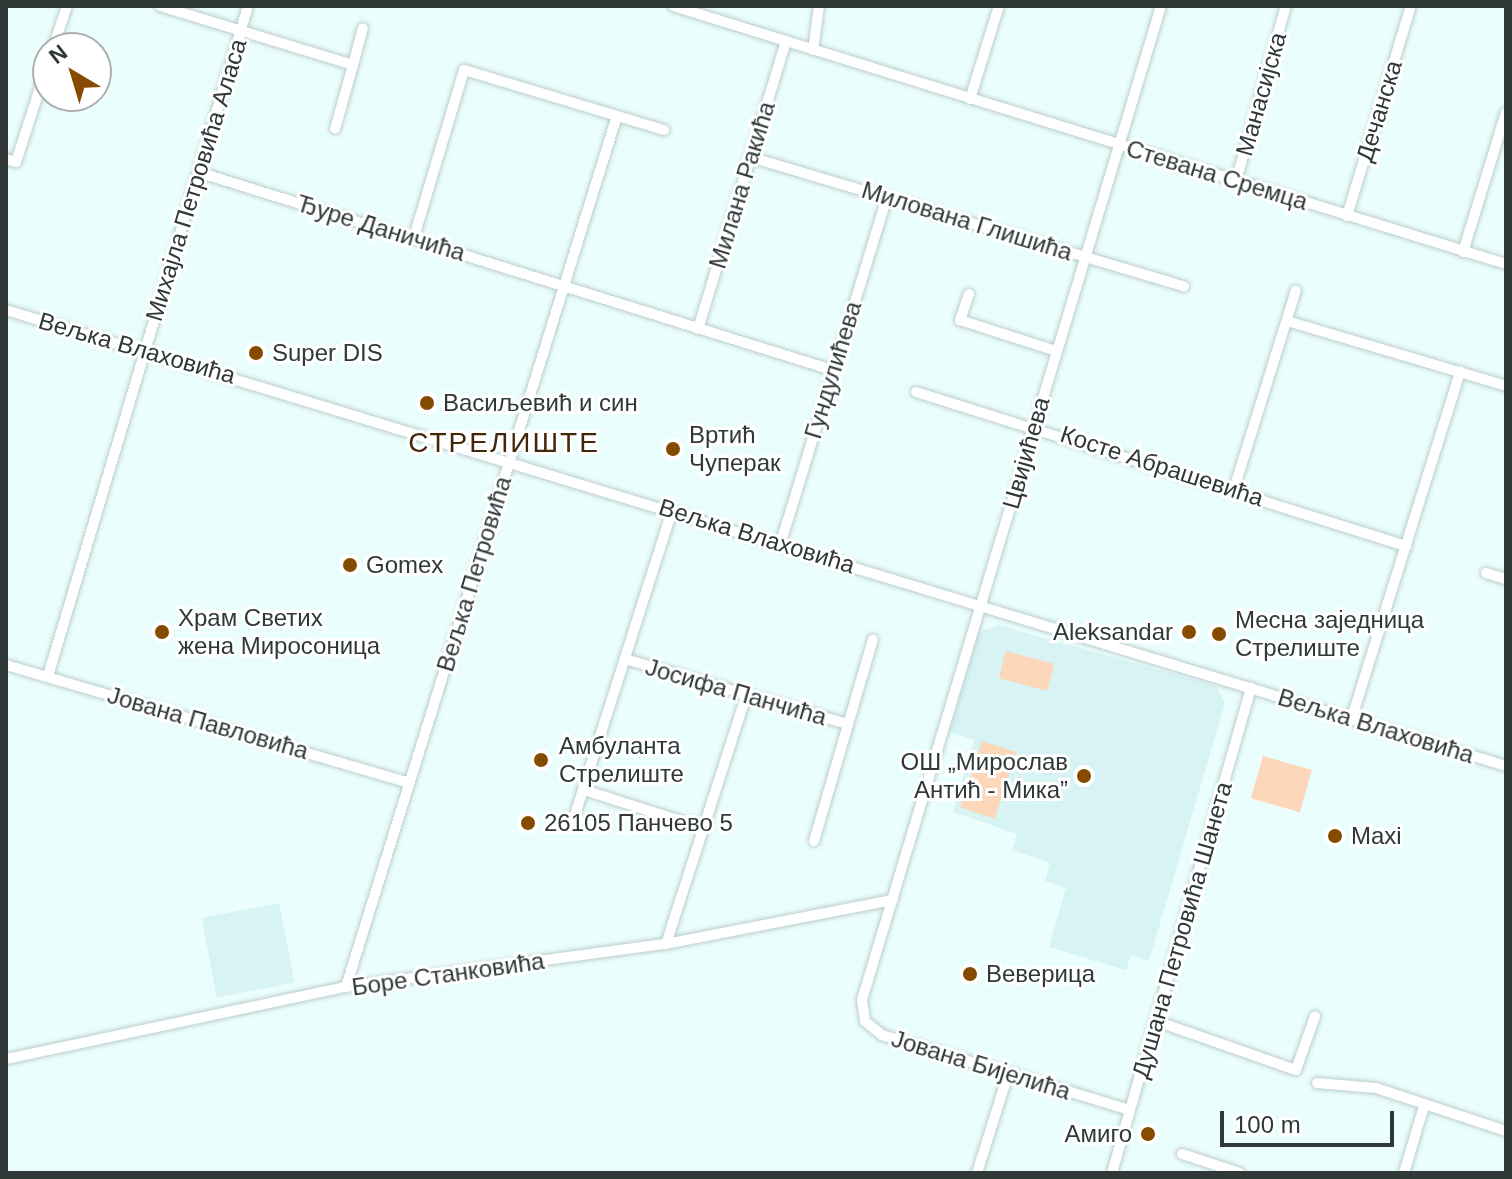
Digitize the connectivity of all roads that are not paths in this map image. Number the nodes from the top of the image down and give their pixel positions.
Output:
1 (67, 6) edge
2 (160, 6) edge
3 (248, 6) edge
4 (673, 6) edge
5 (819, 6) edge
6 (999, 6) edge
7 (1161, 6) edge
8 (1286, 6) edge
9 (1411, 6) edge
10 (363, 28) dead end
11 (58, 32) edge
12 (241, 32) junction
13 (786, 41) junction
14 (813, 50) junction
15 (353, 65) junction
16 (970, 99) junction
17 (32, 105) edge
18 (1506, 112) edge
19 (617, 116) junction
20 (335, 129) dead end
21 (664, 130) dead end
22 (1122, 146) junction
23 (750, 157) junction
24 (11, 161) edge
25 (198, 172) junction
26 (1236, 181) junction
27 (887, 198) junction
28 (1347, 216) junction
29 (414, 237) junction
30 (1463, 252) junction
31 (1085, 256) junction
32 (1506, 264) edge
33 (564, 285) junction
34 (1184, 286) dead end
35 (1296, 290) dead end
36 (969, 294) dead end
37 (6, 310) edge
38 (1287, 321) junction
39 (698, 329) junction
40 (146, 349) junction
41 (1056, 351) junction
42 (832, 370) junction
43 (1460, 372) junction
44 (1506, 386) edge
45 (916, 392) dead end
46 (1033, 426) junction
47 (509, 459) junction
48 (1234, 489) junction
49 (672, 510) junction
50 (781, 542) junction
51 (1406, 546) junction
52 (1486, 573) dead end
53 (1506, 579) edge
54 (981, 606) junction
55 (873, 639) dead end
56 (625, 659) junction
57 (6, 665) edge
58 (48, 676) junction
59 (1251, 688) junction
60 (746, 696) junction
61 (1352, 717) junction
62 (848, 724) junction
63 (1506, 766) edge
64 (409, 783) junction
65 (584, 790) junction
66 (572, 824) dead end
67 (703, 828) junction
68 (814, 841) dead end
69 (893, 900) junction
70 (666, 944) junction
71 (346, 987) junction
72 (1315, 1016) dead end
73 (1156, 1021) junction
74 (6, 1059) edge
75 (1008, 1074) junction
76 (1317, 1083) dead end
77 (1424, 1106) junction
78 (1130, 1110) junction
79 (1506, 1131) edge
80 (1182, 1154) dead end
81 (977, 1173) edge
82 (1112, 1173) edge
83 (1240, 1173) edge
84 (1404, 1173) edge

1 - 11 street
2 - 12 street
3 - 12 street, Михајла Петровића Аласа
4 - 13 street, Стевана Сремца
5 - 14 street
6 - 16 street
7 - 22 street, Цвијићева
8 - 26 street, Манасијска
9 - 28 street, Дечанска
10 - 15 street
12 - 15 street
12 - 25 street, Михајла Петровића Аласа
13 - 14 street, Стевана Сремца
13 - 23 street, Милана Ракића
14 - 16 street, Стевана Сремца
15 - 20 street
16 - 22 street, Стевана Сремца
17 - 24 street
18 - 30 street
19 - 21 street
19 - 29 street
19 - 33 street, Вељка Петровића
22 - 26 street, Стевана Сремца
22 - 31 street, Цвијићева
23 - 27 street, Милована Глишића
23 - 39 street, Милана Ракића
25 - 29 street, Ђуре Даничића
25 - 40 street, Михајла Петровића Аласа
26 - 28 street, Стевана Сремца
27 - 31 street, Милована Глишића
27 - 42 street, Гундулићева
28 - 30 street, Стевана Сремца
29 - 33 street, Ђуре Даничића
30 - 32 street, Стевана Сремца
31 - 34 street, Милована Глишића
31 - 41 street, Цвијићева
33 - 39 street, Ђуре Даничића
33 - 47 street, Вељка Петровића
35 - 38 street
36 - 41 street
37 - 40 street, Вељка Влаховића
38 - 43 street
38 - 48 street
39 - 42 street, Ђуре Даничића
40 - 47 street, Вељка Влаховића
40 - 58 street, Михајла Петровића Аласа
41 - 46 street, Цвијићева
42 - 50 street, Гундулићева
43 - 44 street
43 - 51 street
45 - 46 street, Косте Абрашевића
46 - 48 street, Косте Абрашевића
46 - 54 street, Цвијићева
47 - 49 street, Вељка Влаховића
47 - 64 street, Вељка Петровића
48 - 51 street, Косте Абрашевића
49 - 50 street, Вељка Влаховића
49 - 56 street
50 - 54 street, Вељка Влаховића
51 - 61 street
52 - 53 street
54 - 59 street, Вељка Влаховића
54 - 69 street, Цвијићева
55 - 62 street
56 - 60 street, Јосифа Панчића
56 - 65 street
57 - 58 street, Јована Павловића
58 - 64 street, Јована Павловића
59 - 61 street, Вељка Влаховића
59 - 73 street, Душана Петровића Шанета
60 - 62 street, Јосифа Панчића
60 - 67 street
61 - 63 street, Вељка Влаховића
62 - 68 street
64 - 71 street, Вељка Петровића
65 - 66 street
65 - 67 street
67 - 70 street
69 - 70 street, Боре Станковића
69 - 75 street, Јована Бијелића
70 - 71 street, Боре Станковића
71 - 74 street, Боре Станковића
72 - 73 street
73 - 78 street, Душана Петровића Шанета
75 - 78 street, Јована Бијелића
75 - 81 street
76 - 77 street
77 - 79 street
77 - 84 street
78 - 82 street, Душана Петровића Шанета
80 - 83 street

